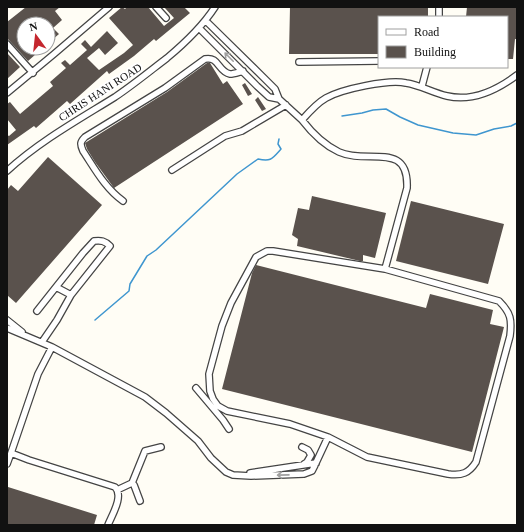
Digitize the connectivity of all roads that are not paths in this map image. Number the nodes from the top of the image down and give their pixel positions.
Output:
1 (108, 7) edge
2 (156, 7) edge
3 (214, 7) edge
4 (166, 18) dead end
5 (206, 21) junction
6 (199, 28) junction
7 (7, 44) edge
8 (378, 61) edge
9 (298, 62) dead end
10 (427, 68) edge
11 (243, 71) junction
12 (32, 73) junction
13 (517, 75) edge
14 (422, 86) junction
15 (7, 93) edge
16 (279, 99) junction
17 (286, 105) junction
18 (302, 120) junction
19 (172, 170) dead end
20 (7, 171) edge
21 (123, 200) dead end
22 (384, 269) junction
23 (56, 287) junction
24 (72, 295) junction
25 (37, 310) dead end
26 (7, 320) edge
27 (7, 328) edge
28 (28, 338) junction
29 (42, 342) junction
30 (52, 347) junction
31 (196, 388) dead end
32 (229, 429) dead end
33 (328, 437) junction
34 (161, 447) dead end
35 (302, 447) dead end
36 (11, 453) junction
37 (316, 463) junction
38 (7, 464) edge
39 (302, 465) junction
40 (238, 475) junction
41 (132, 483) junction
42 (117, 490) junction
43 (140, 501) dead end
44 (108, 525) edge

1 - 12 street
2 - 4 street
3 - 5 street, CHRIS HANI ROAD
5 - 6 street, CHRIS HANI ROAD
5 - 16 street
11 -> 6 street
6 - 20 street, CHRIS HANI ROAD
7 - 12 street
8 - 9 street
10 - 14 street
11 - 16 street
11 - 21 street
12 - 15 street
13 - 14 street
14 - 18 street
16 - 17 street
17 - 18 street
17 - 19 street
18 - 22 street
22 - 33 street
22 - 33 street
23 - 24 street
23 - 24 street
23 - 25 street
24 - 29 street
26 - 28 street
27 - 28 street
28 - 29 street
29 - 30 street
30 - 36 street
30 - 40 street
31 - 32 street
33 - 37 street
34 - 41 street
35 - 39 street
36 - 38 street
36 - 42 street
37 - 39 street
37 -> 40 street
39 - 40 street
41 - 42 street
41 - 43 street
42 - 44 street

